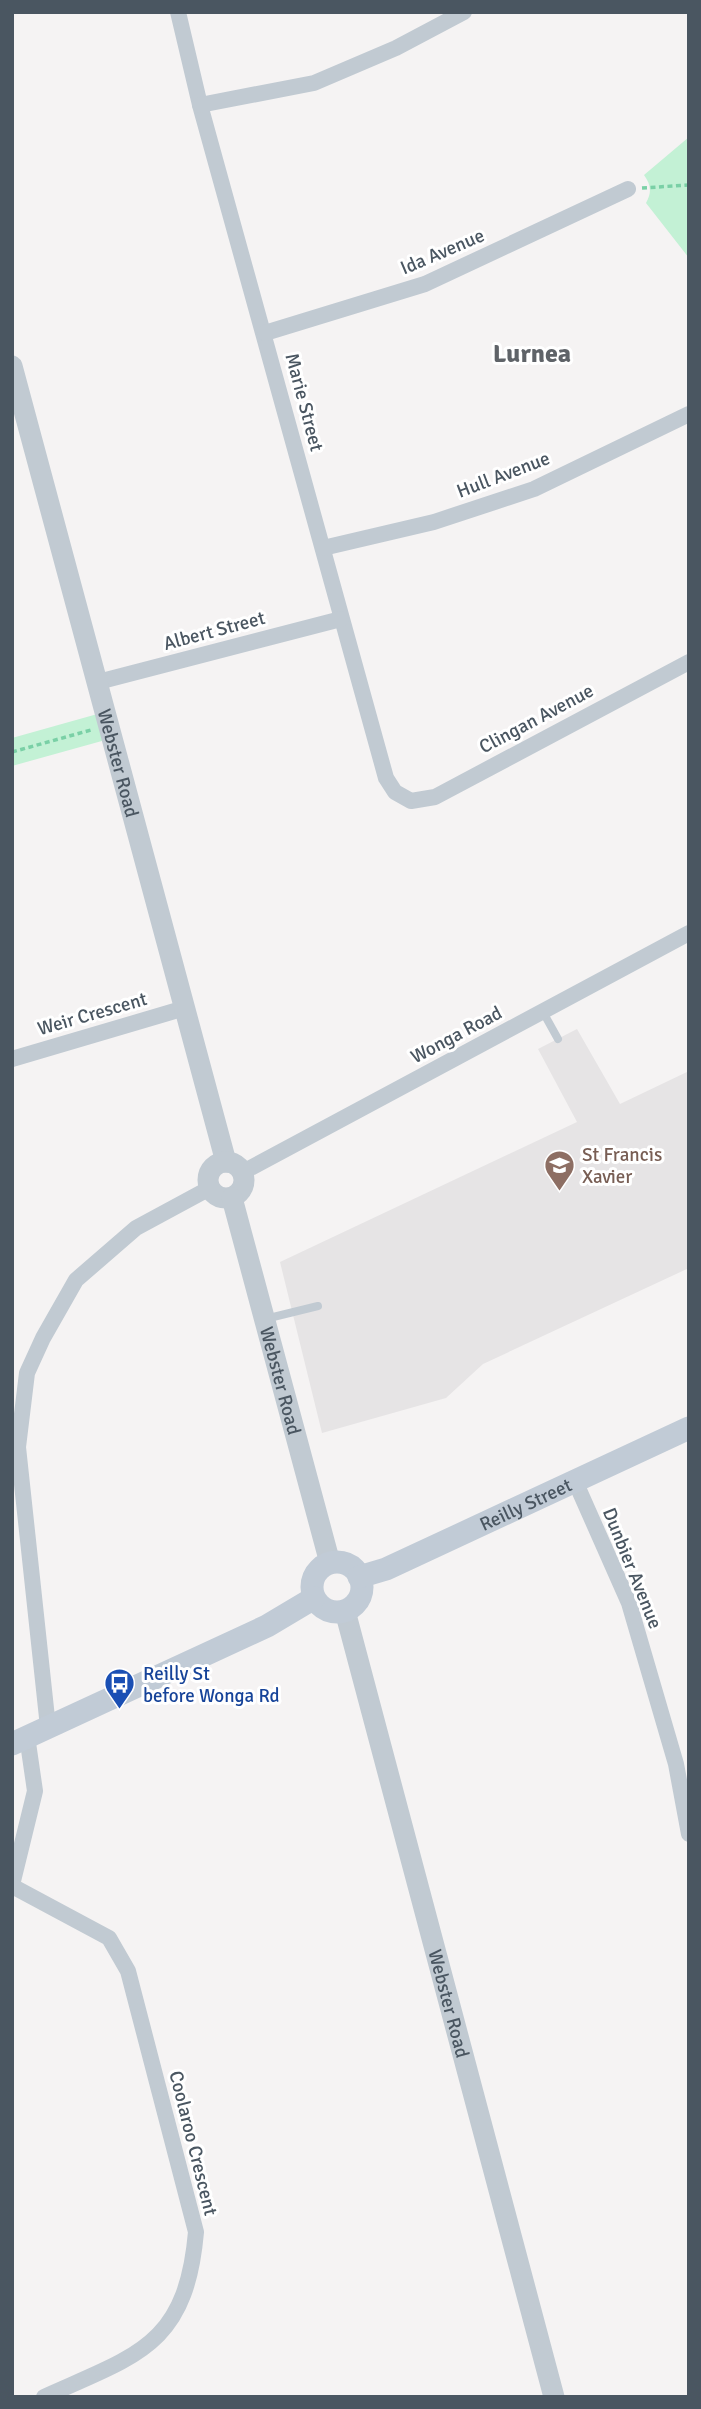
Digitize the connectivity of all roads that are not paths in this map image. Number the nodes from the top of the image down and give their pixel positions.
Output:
1 (177, 12) edge
2 (464, 12) edge
3 (200, 105) junction
4 (628, 189) road end
5 (265, 333) junction
6 (12, 366) edge
7 (689, 414) edge
8 (323, 548) junction
9 (341, 619) junction
10 (688, 664) edge
11 (98, 682) junction
12 (402, 797) joint
13 (689, 933) edge
14 (184, 1008) junction
15 (543, 1012) junction
16 (558, 1039) dead end
17 (12, 1059) edge
18 (234, 1167) junction
19 (210, 1188) junction
20 (232, 1198) junction
21 (318, 1306) dead end
22 (265, 1319) junction
23 (689, 1428) edge
24 (575, 1481) junction
25 (330, 1563) junction
26 (359, 1577) junction
27 (314, 1598) junction
28 (345, 1611) junction
29 (29, 1736) edge
30 (689, 1834) edge
31 (12, 1886) edge
32 (44, 2397) edge
33 (555, 2397) edge

1 - 3 street, Marie Street
2 - 3 street
3 - 5 street, Marie Street
4 - 5 street, Ida Avenue
5 - 8 street, Marie Street
6 - 11 street, Webster Road
7 - 8 street, Hull Avenue
8 - 9 street, Marie Street
9 - 11 street, Albert Street
9 - 12 street, Marie Street
10 - 12 street, Clingan Avenue
11 - 14 street, Webster Road
13 - 15 street, Wonga Road
14 - 17 street, Weir Crescent
14 - 18 street, Webster Road
15 - 16 lane
15 - 18 street, Wonga Road
18 - 19 street
18 - 20 street
19 - 20 street
19 - 29 street
20 - 22 street, Webster Road
21 - 22 lane
22 - 25 street, Webster Road
23 - 24 main road, Reilly Street
24 - 26 main road, Reilly Street
24 - 30 street, Dunbier Avenue
25 - 26 main road
25 - 27 main road
26 - 28 main road
27 - 28 main road
27 - 29 main road
28 - 33 street, Webster Road
29 - 31 street
31 - 32 street, Coolaroo Crescent

